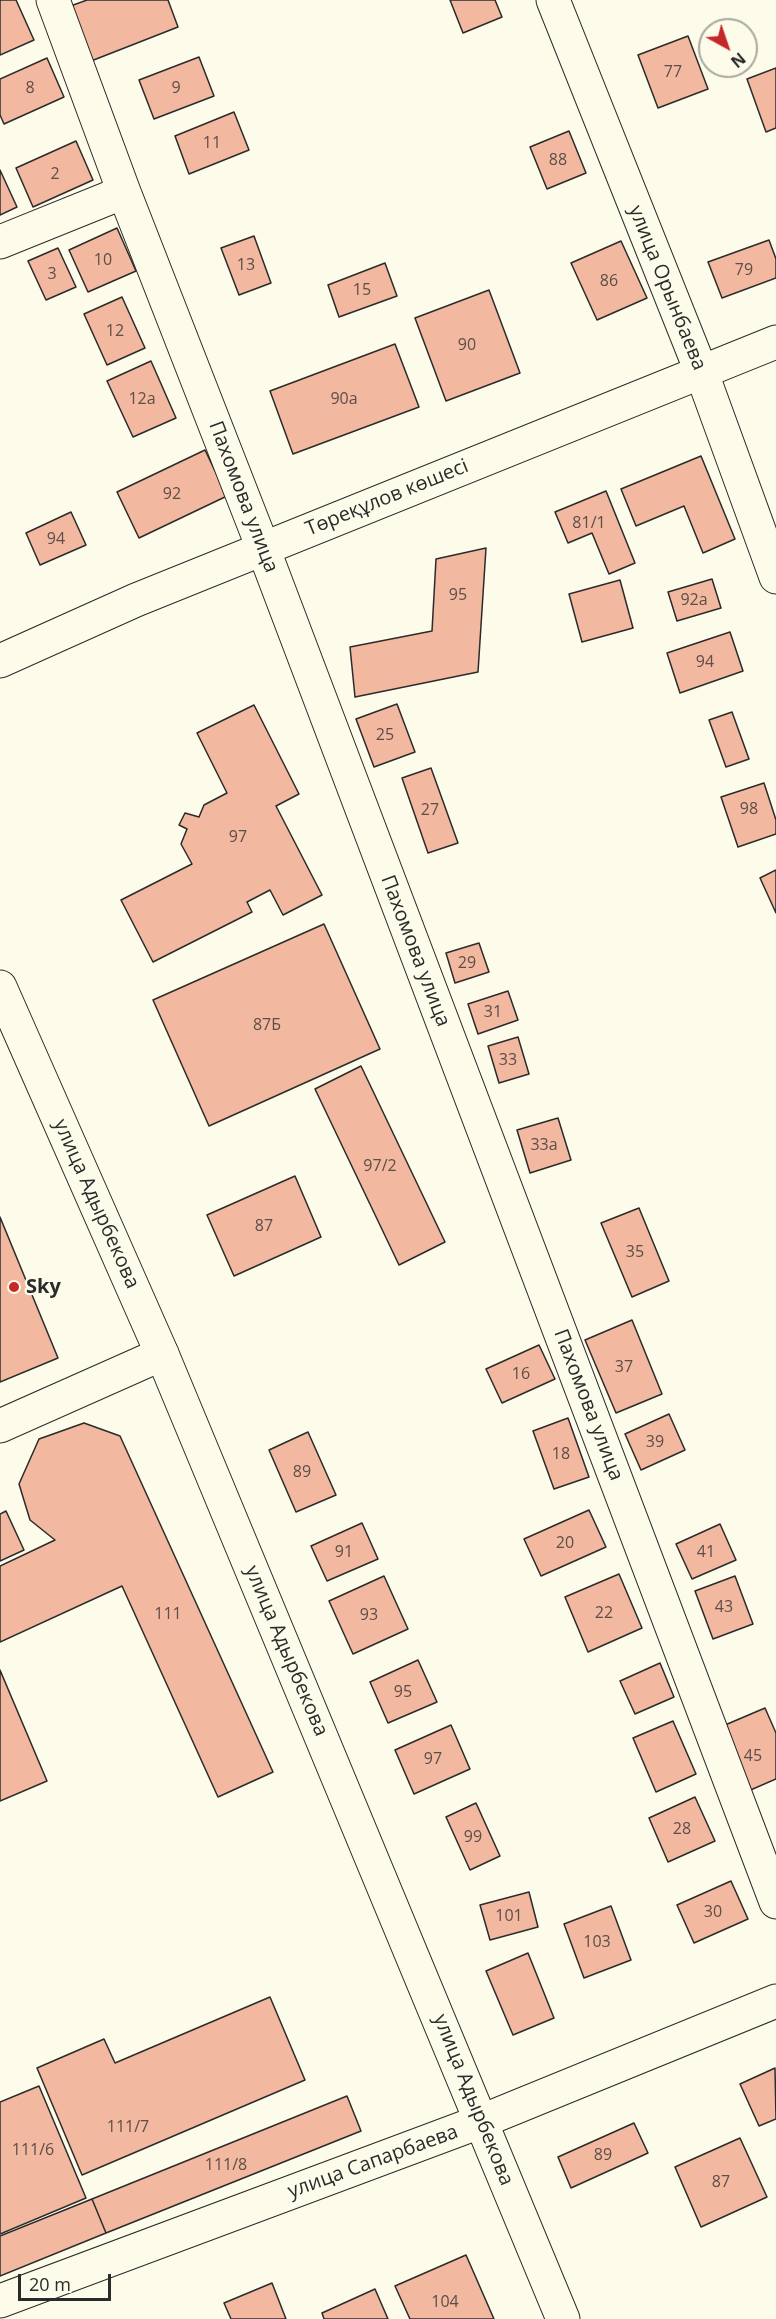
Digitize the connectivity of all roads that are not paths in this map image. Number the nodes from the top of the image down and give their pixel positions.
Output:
1 (53, 0) edge
2 (553, 0) edge
3 (124, 192) junction
4 (0, 242) edge
5 (776, 342) edge
6 (701, 371) junction
7 (263, 548) junction
8 (776, 577) edge
9 (0, 661) edge
10 (0, 987) edge
11 (162, 1354) junction
12 (0, 1426) edge
13 (776, 1902) edge
14 (776, 2001) edge
15 (483, 2121) junction
16 (0, 2301) edge
17 (563, 2319) edge

1 - 3 street, Пахомова улица
2 - 6 street, улица Орынбаева
3 - 4 street
3 - 7 street, Пахомова улица
5 - 6 street, Төреқұлов көшесі
6 - 7 street, Төреқұлов көшесі
6 - 8 street, улица Орынбаева
7 - 9 street, Төреқұлов көшесі
7 - 13 street, Пахомова улица
10 - 11 street, улица Адырбекова
11 - 12 street
11 - 15 street, улица Адырбекова
14 - 15 street, улица Сапарбаева
15 - 16 street, улица Сапарбаева
15 - 17 street, улица Адырбекова

